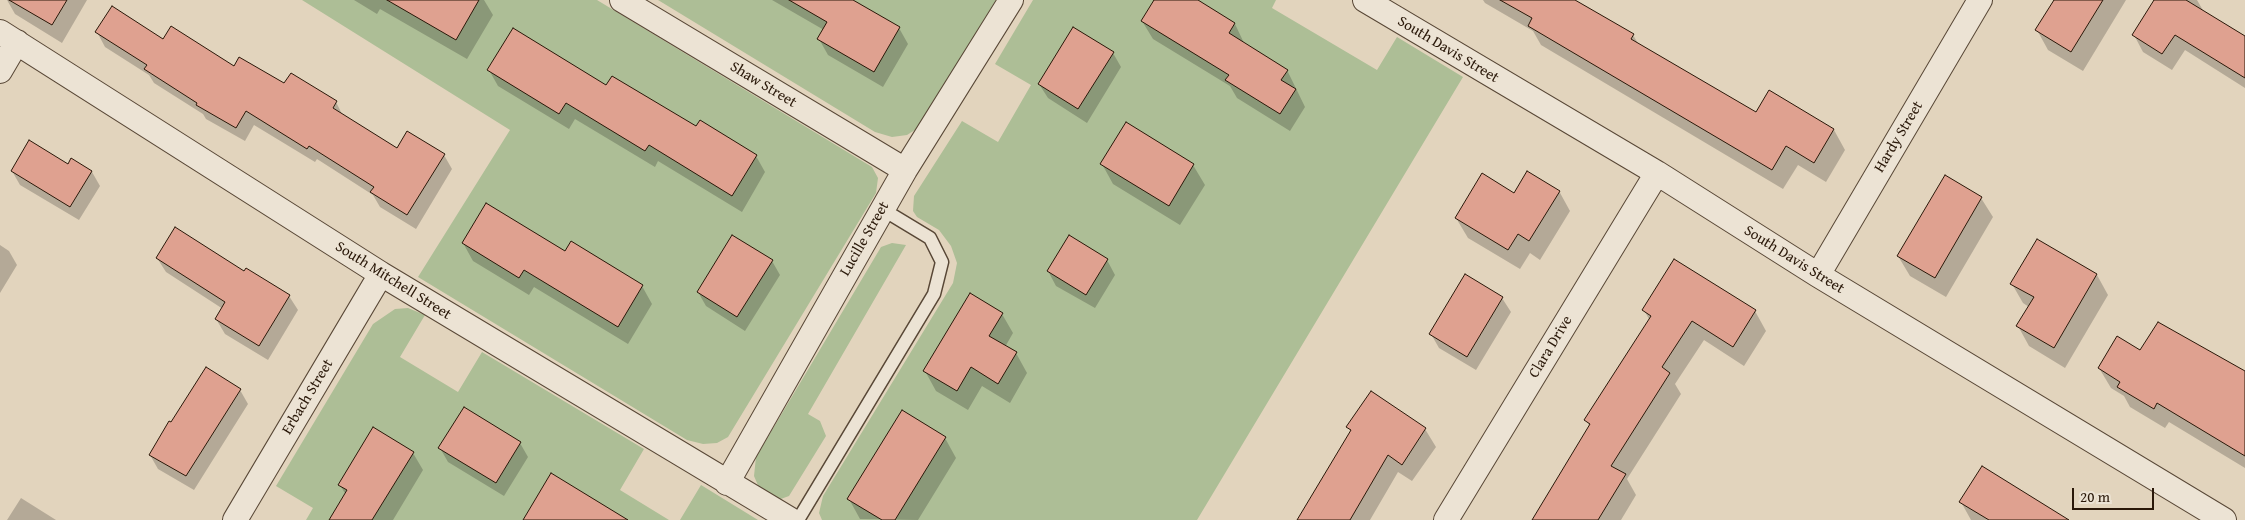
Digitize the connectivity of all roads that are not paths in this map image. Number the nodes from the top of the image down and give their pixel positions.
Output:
1 (622, 0) edge
2 (1011, 0) edge
3 (1365, 0) edge
4 (1980, 0) edge
5 (9, 37) edge
6 (0, 71) edge
7 (905, 170) junction
8 (1657, 173) junction
9 (882, 209) junction
10 (381, 274) junction
11 (1818, 275) junction
12 (727, 483) junction
13 (235, 520) edge
14 (791, 520) edge
15 (798, 520) edge
16 (1446, 520) edge
17 (2224, 520) edge

1 - 7 street, Shaw Street
2 - 7 street, Lucille Street
3 - 8 street, South Davis Street
4 - 11 street, Hardy Street
5 - 6 street
5 - 10 street, South Mitchell Street
7 - 9 street, Lucille Street
8 - 11 street, South Davis Street
8 - 16 street, Clara Drive
9 - 12 street, Lucille Street
9 - 15 lane
10 - 12 street, South Mitchell Street
10 - 13 street, Erbach Street
11 - 17 street, South Davis Street
12 - 14 street, South Mitchell Street

